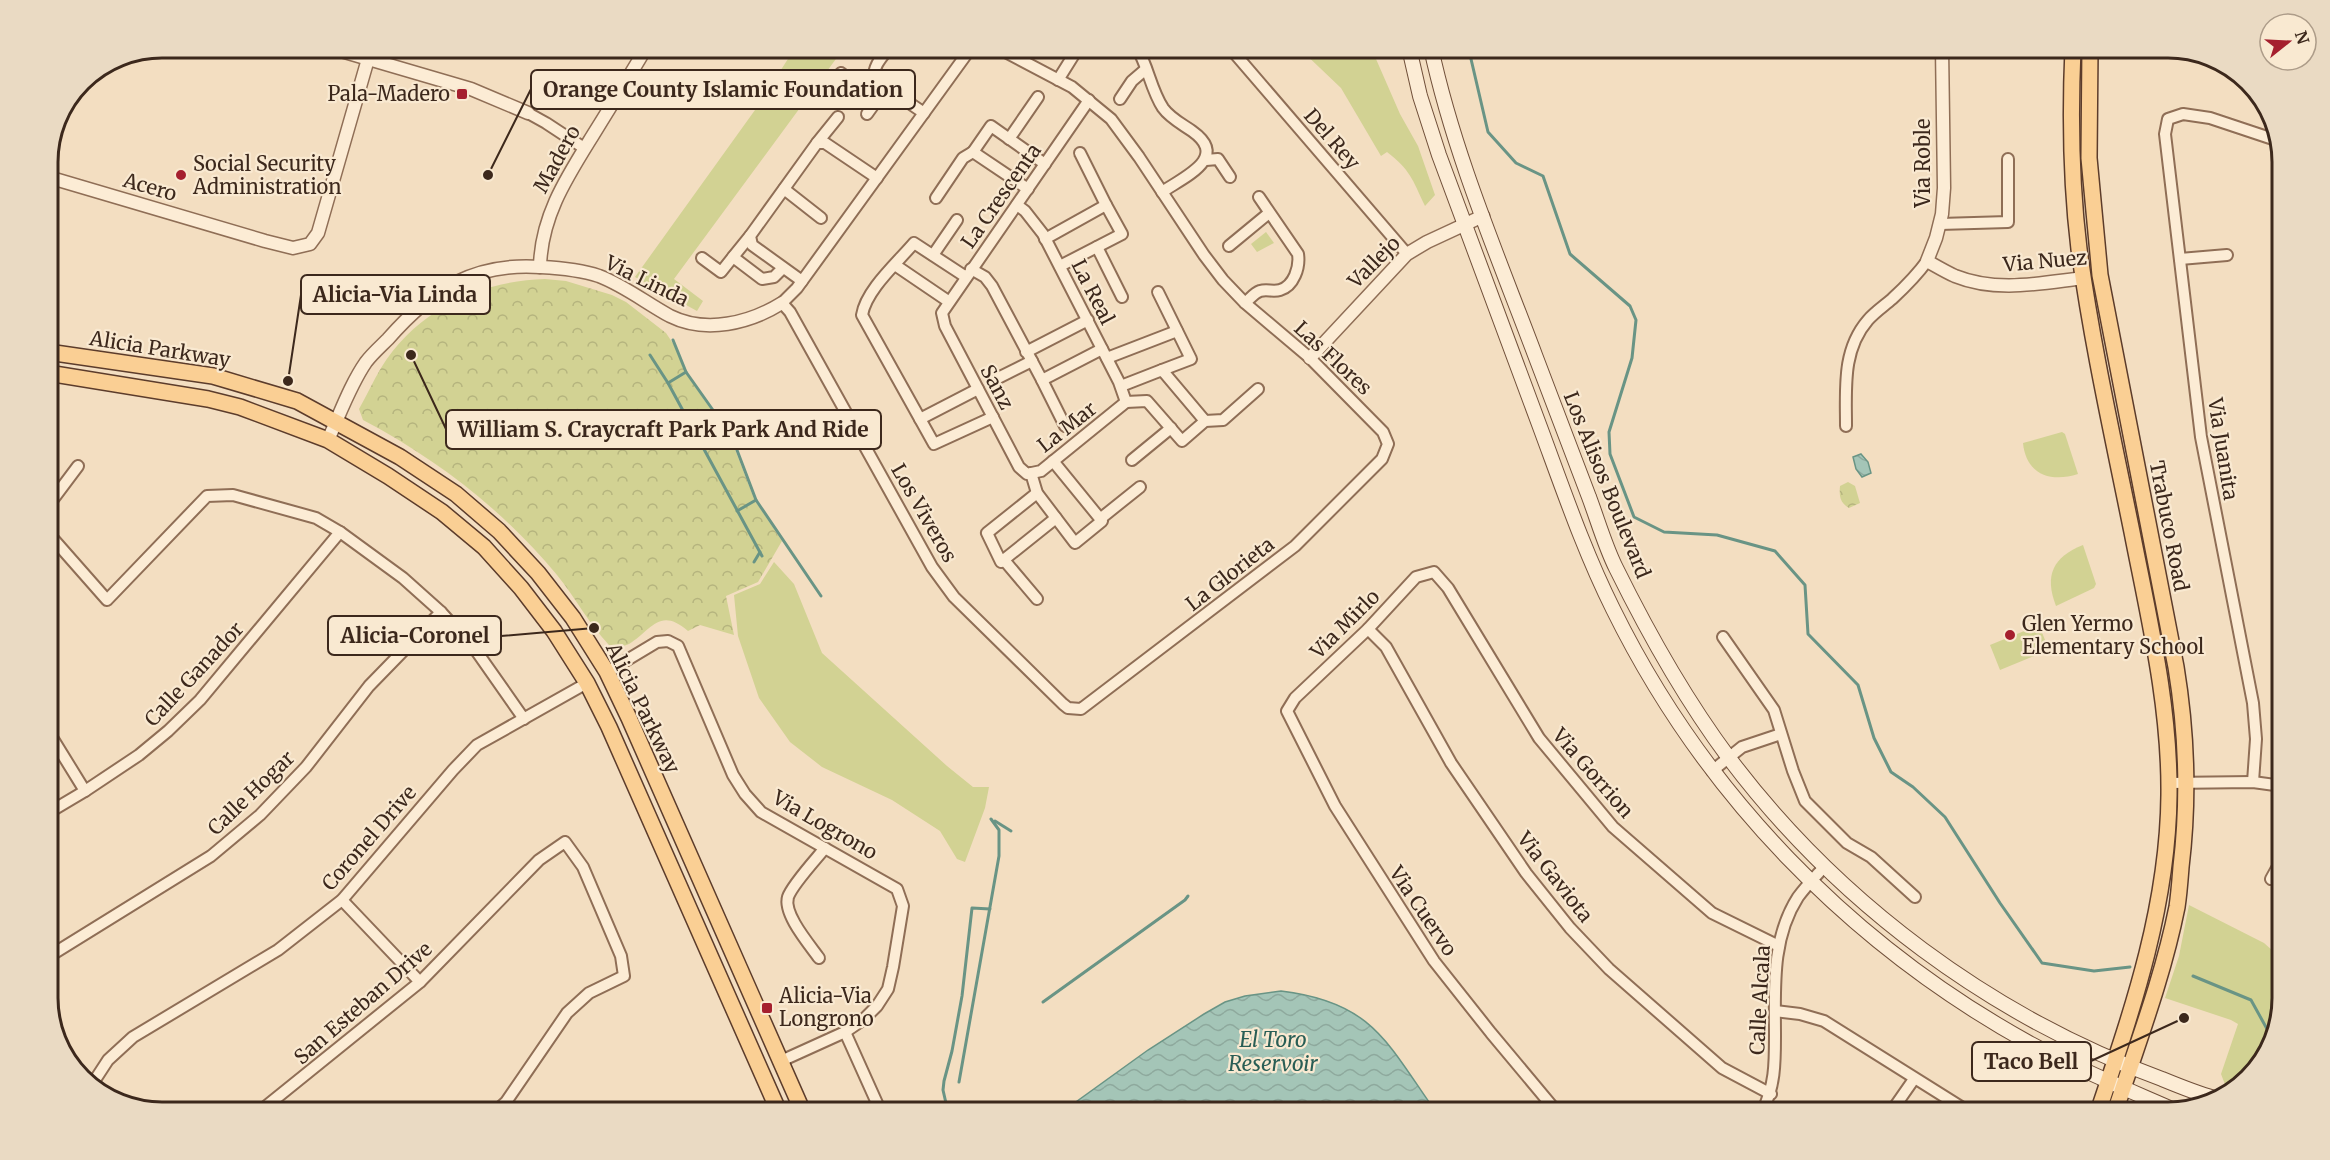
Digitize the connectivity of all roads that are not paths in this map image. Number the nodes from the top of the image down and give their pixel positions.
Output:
1 (368, 58) joint
2 (640, 58) edge
3 (881, 58) edge
4 (964, 58) edge
5 (1017, 58) edge
6 (1072, 58) edge
7 (1141, 58) edge
8 (1239, 58) edge
9 (1412, 58) edge
10 (1433, 58) edge
11 (1942, 58) edge
12 (2073, 58) edge
13 (2090, 58) edge
14 (1146, 69) junction
15 (841, 73) dead end
16 (874, 79) junction
17 (1058, 80) junction
18 (887, 86) junction
19 (1038, 97) dead end
20 (1120, 99) dead end
21 (1089, 100) junction
22 (528, 113) joint
23 (924, 113) junction
24 (867, 114) dead end
25 (838, 117) dead end
26 (2268, 137) edge
27 (1009, 139) junction
28 (817, 143) junction
29 (584, 148) junction
30 (974, 152) junction
31 (1080, 153) dead end
32 (2008, 159) dead end
33 (1206, 160) junction
34 (1045, 164) junction
35 (1230, 177) dead end
36 (877, 178) junction
37 (59, 180) edge
38 (784, 189) junction
39 (1028, 189) junction
40 (1162, 192) junction
41 (1259, 197) dead end
42 (936, 198) dead end
43 (1017, 205) junction
44 (1107, 205) junction
45 (1269, 213) junction
46 (1483, 216) junction
47 (821, 218) dead end
48 (957, 220) dead end
49 (1465, 224) junction
50 (1940, 224) junction
51 (750, 236) junction
52 (1045, 238) junction
53 (1228, 246) dead end
54 (1096, 247) junction
55 (1407, 254) junction
56 (933, 255) junction
57 (2228, 255) dead end
58 (733, 257) junction
59 (702, 258) dead end
60 (2180, 259) junction
61 (1927, 261) junction
62 (895, 265) junction
63 (1060, 266) junction
64 (540, 267) junction
65 (783, 268) junction
66 (969, 273) junction
67 (2100, 275) junction
68 (2084, 278) junction
69 (802, 281) junction
70 (1158, 292) dead end
71 (1122, 297) dead end
72 (948, 301) junction
73 (782, 303) junction
74 (1245, 303) junction
75 (942, 313) joint
76 (1088, 320) junction
77 (1177, 331) junction
78 (59, 354) edge
79 (1105, 354) junction
80 (1029, 356) junction
81 (1310, 358) junction
82 (1162, 370) junction
83 (59, 376) edge
84 (996, 379) dead end
85 (1042, 380) junction
86 (1121, 386) junction
87 (978, 389) junction
88 (1258, 389) dead end
89 (1126, 402) junction
90 (993, 417) junction
91 (920, 419) junction
92 (1205, 421) junction
93 (337, 422) junction
94 (1065, 426) dead end
95 (1846, 426) dead end
96 (1171, 428) junction
97 (328, 440) junction
98 (1388, 444) joint
99 (1132, 460) dead end
100 (1053, 461) junction
101 (78, 466) dead end
102 (1029, 473) junction
103 (1140, 487) dead end
104 (59, 491) edge
105 (1037, 493) junction
106 (1056, 518) junction
107 (1100, 519) junction
108 (340, 532) junction
109 (59, 545) edge
110 (1004, 560) junction
111 (1434, 572) joint
112 (1037, 599) dead end
113 (441, 612) junction
114 (1368, 629) junction
115 (1723, 637) dead end
116 (607, 672) junction
117 (587, 683) junction
118 (1074, 710) joint
119 (1287, 711) joint
120 (524, 719) junction
121 (1781, 734) junction
122 (59, 749) edge
123 (1729, 758) junction
124 (1712, 771) junction
125 (2187, 782) junction
126 (2253, 782) junction
127 (2169, 783) junction
128 (2272, 785) edge
129 (85, 792) junction
130 (59, 807) edge
131 (825, 848) junction
132 (1825, 866) junction
133 (1811, 882) junction
134 (1916, 897) dead end
135 (342, 900) junction
136 (1779, 945) junction
137 (59, 950) edge
138 (819, 958) dead end
139 (420, 982) junction
140 (1775, 1011) junction
141 (844, 1032) junction
142 (781, 1061) junction
143 (2115, 1061) junction
144 (2130, 1068) junction
145 (96, 1078) edge
146 (1914, 1078) junction
147 (2108, 1082) junction
148 (2123, 1088) junction
149 (1771, 1094) junction
150 (2204, 1094) edge
151 (279, 1102) edge
152 (506, 1102) edge
153 (775, 1102) edge
154 (799, 1102) edge
155 (876, 1102) edge
156 (1549, 1102) edge
157 (1767, 1102) edge
158 (1898, 1102) edge
159 (1952, 1102) edge
160 (2101, 1102) edge
161 (2118, 1102) edge
162 (2155, 1102) edge

1 - 22 street
1 - 37 street, Acero
2 - 29 street, Madero
3 - 16 street
4 - 23 street, Via Linda
5 - 17 street, Las Flores
6 - 17 street
7 - 14 street
8 - 55 street, Del Rey
9 - 49 main road, Los Alisos Boulevard
10 - 46 main road, Los Alisos Boulevard
11 - 50 street, Via Roble
12 - 68 main road, Trabuco Road
13 - 67 main road, Trabuco Road
14 - 20 street
14 - 33 street
15 - 16 street
16 - 18 street
17 - 21 street, Las Flores
18 - 23 street
18 - 24 street
19 - 27 street
21 - 34 street, La Crescenta
21 - 40 street, Las Flores
22 - 29 street
23 - 36 street, Via Linda
25 - 28 street
26 - 60 street, Via Juanita
27 - 30 street
27 - 34 street
28 - 36 street
28 - 38 street
29 - 64 street, Madero
30 - 39 street
30 - 42 street
31 - 44 street
32 - 50 street
33 - 35 street
33 - 40 street
34 - 39 street, La Crescenta
36 - 69 street, Via Linda
38 - 47 street
38 - 51 street
39 - 43 street, La Crescenta
40 - 74 street, Las Flores
41 - 45 street
43 - 52 street, La Real
43 - 66 street, La Crescenta
44 - 52 street
44 - 54 street
45 - 53 street
45 - 74 street
46 - 49 street, Vallejo
46 - 123 main road, Los Alisos Boulevard
48 - 56 street
49 - 55 street, Vallejo
49 - 124 main road, Los Alisos Boulevard
50 - 61 street, Via Roble
51 - 58 street
51 - 65 street
52 - 63 street, La Real
54 - 63 street
54 - 71 street
55 - 81 street, Vallejo
56 - 62 street
56 - 66 street
57 - 60 street
58 - 59 street
58 - 65 street
60 - 126 street, Via Juanita
61 - 68 street, Via Nuez
61 - 95 street, Via Roble
62 - 72 street
62 - 91 street
63 - 76 street, La Real
64 - 73 street, Via Linda
64 - 93 street, Via Linda
65 - 69 street
66 - 72 street, La Crescenta
66 - 80 street
67 - 68 street, Via Nuez
67 - 125 main road, Trabuco Road
68 - 127 main road, Trabuco Road
69 - 73 street, Via Linda
70 - 77 street
72 - 75 street, La Crescenta
73 - 118 street, Los Viveros
74 - 81 street, Las Flores
75 - 87 street, Sanz
76 - 79 street, La Real
76 - 80 street
77 - 79 street
77 - 82 street
78 - 93 main road, Alicia Parkway
79 - 85 street
79 - 86 street, La Real
80 - 84 street
80 - 85 street
81 - 98 street, Las Flores
82 - 86 street
82 - 92 street
83 - 97 main road, Alicia Parkway
85 - 94 street
86 - 89 street, La Real
87 - 90 street, Sanz
87 - 91 street
88 - 92 street
89 - 96 street
89 - 100 street, La Mar
90 - 91 street
90 - 102 street, Sanz
92 - 96 street
93 - 97 street, Via Linda
93 - 116 main road, Alicia Parkway
96 - 99 street
97 - 117 main road, Alicia Parkway
98 - 118 street, La Glorieta
100 - 102 street, La Mar
100 - 107 street
101 - 104 street
102 - 105 street, Sanz
103 - 107 street
105 - 106 street, Sanz
105 - 110 street
106 - 107 street, Sanz
106 - 110 street
108 - 109 street
108 - 113 street
108 - 129 street, Calle Ganador
110 - 112 street
111 - 114 street, Via Mirlo
111 - 136 street, Via Gorrion
113 - 120 street
113 - 137 street, Calle Hogar
114 - 119 street, Via Mirlo
114 - 149 street, Via Gaviota
115 - 121 street
116 - 117 main road
116 - 131 street, Via Logrono
116 - 142 main road, Alicia Parkway
117 - 120 street, Coronel Drive
117 - 153 main road, Alicia Parkway
119 - 156 street, Via Cuervo
120 - 135 street, Coronel Drive
121 - 123 street
121 - 134 street
122 - 129 street
123 - 124 street
123 - 132 main road, Los Alisos Boulevard
124 - 133 main road, Los Alisos Boulevard
125 - 126 street
125 - 127 street
125 - 144 main road, Trabuco Road
126 - 128 street
127 - 143 main road, Trabuco Road
129 - 130 street, Calle Ganador
131 - 138 street
131 - 141 street, Via Logrono
132 - 133 street, Calle Alcala
132 - 143 main road, Los Alisos Boulevard
133 - 136 street, Calle Alcala
133 - 147 main road, Los Alisos Boulevard
135 - 139 street
135 - 145 street, Coronel Drive
136 - 140 street, Calle Alcala
139 - 151 street, San Esteban Drive
139 - 152 street, San Esteban Drive
140 - 146 street
140 - 149 street, Calle Alcala
141 - 142 street, Via Logrono
141 - 155 street
142 - 154 main road, Alicia Parkway
143 - 144 main road, Los Alisos Boulevard
143 - 147 main road, Trabuco Road
144 - 148 main road, Trabuco Road
144 - 150 main road, Los Alisos Boulevard
146 - 158 street
146 - 159 street
147 - 148 main road, Los Alisos Boulevard
147 - 160 main road, Trabuco Road
148 - 161 main road, Trabuco Road
148 - 162 main road, Los Alisos Boulevard
149 - 157 street, Calle Alcala

